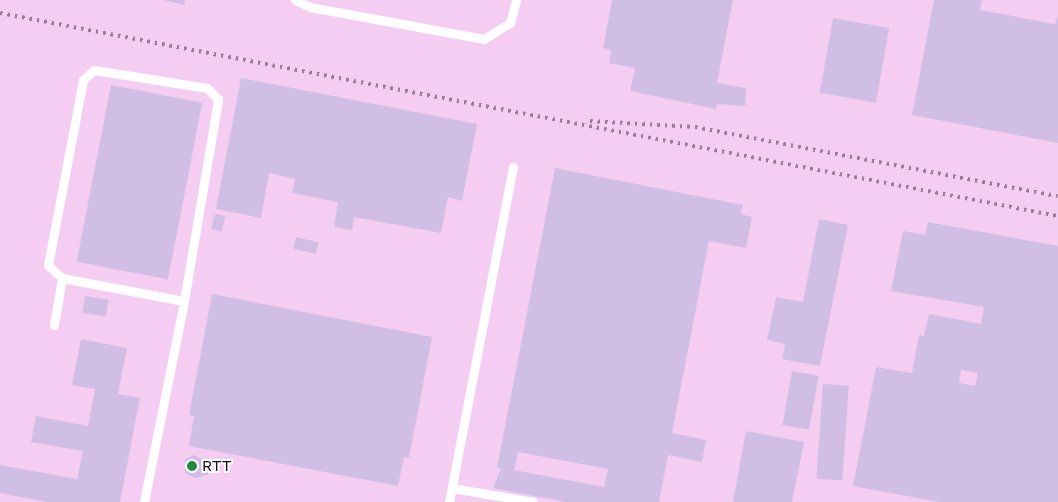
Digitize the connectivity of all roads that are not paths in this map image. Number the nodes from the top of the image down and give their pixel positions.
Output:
1 (295, 0) edge
2 (516, 0) edge
3 (513, 167) dead end
4 (62, 278) junction
5 (184, 301) junction
6 (54, 325) dead end
7 (452, 488) junction
8 (144, 502) edge
9 (449, 502) edge
10 (533, 502) edge

1 - 2 lane
3 - 7 lane
4 - 5 lane
4 - 5 lane
4 - 6 lane
5 - 8 lane
7 - 9 lane
7 - 10 lane

